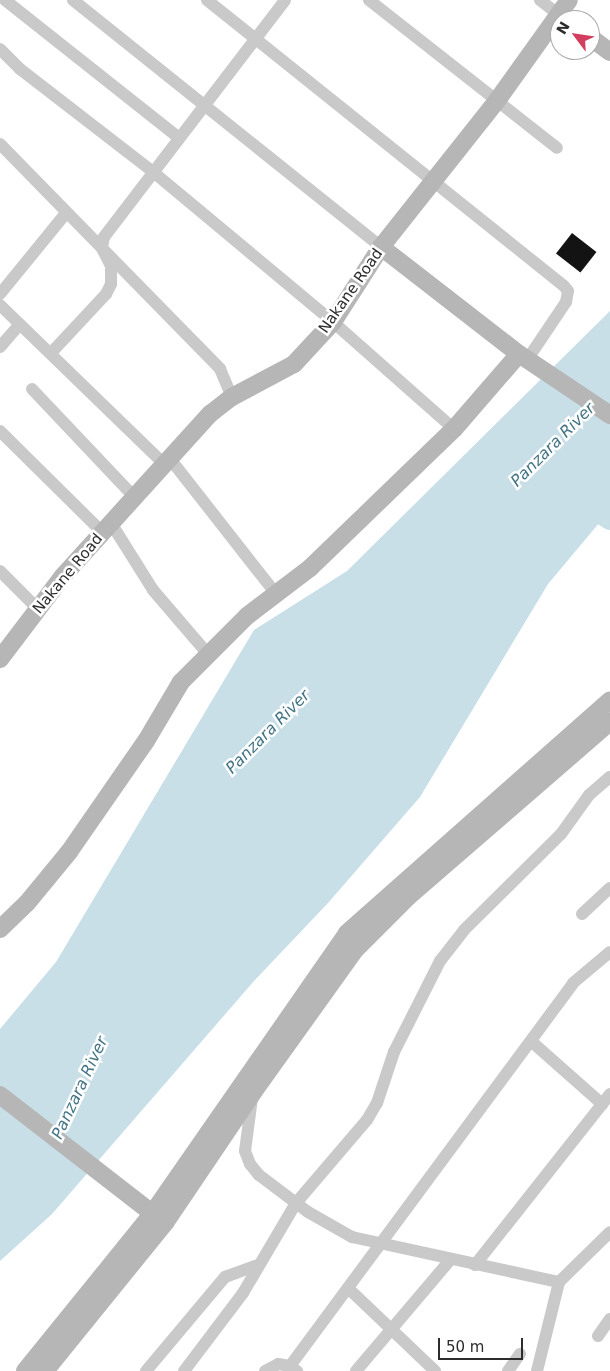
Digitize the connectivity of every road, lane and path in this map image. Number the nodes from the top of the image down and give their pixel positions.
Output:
1 (5, 0) edge
2 (73, 0) edge
3 (207, 0) edge
4 (285, 0) edge
5 (369, 0) edge
6 (540, 0) edge
7 (0, 6) edge
8 (553, 10) edge
9 (550, 32) edge
10 (256, 38) junction
11 (0, 49) edge
12 (496, 102) junction
13 (204, 104) junction
14 (178, 137) junction
15 (0, 144) edge
16 (557, 148) dead end
17 (152, 172) junction
18 (433, 181) junction
19 (66, 213) junction
20 (381, 247) junction
21 (102, 248) junction
22 (0, 294) edge
23 (0, 305) edge
24 (333, 322) junction
25 (20, 324) junction
26 (0, 347) edge
27 (51, 353) junction
28 (528, 361) junction
29 (32, 389) dead end
30 (232, 397) junction
31 (610, 415) edge
32 (454, 429) junction
33 (0, 431) edge
34 (169, 463) junction
35 (135, 498) junction
36 (107, 527) junction
37 (0, 571) edge
38 (276, 594) junction
39 (38, 609) junction
40 (208, 653) junction
41 (0, 659) edge
42 (610, 700) edge
43 (610, 722) edge
44 (610, 777) edge
45 (610, 888) edge
46 (582, 914) dead end
47 (0, 929) edge
48 (610, 952) edge
49 (532, 1042) junction
50 (248, 1086) junction
51 (610, 1094) edge
52 (0, 1095) edge
53 (602, 1104) junction
54 (296, 1203) junction
55 (154, 1215) junction
56 (610, 1232) edge
57 (381, 1245) junction
58 (450, 1260) junction
59 (475, 1265) junction
60 (256, 1266) junction
61 (558, 1282) junction
62 (349, 1289) junction
63 (610, 1319) edge
64 (390, 1330) junction
65 (598, 1336) dead end
66 (520, 1354) dead end
67 (293, 1368) edge
68 (25, 1371) edge
69 (45, 1371) edge
70 (146, 1371) edge
71 (184, 1371) edge
72 (265, 1371) edge
73 (356, 1371) edge
74 (435, 1371) edge
75 (508, 1371) edge
76 (537, 1371) edge

1 - 7 street
1 - 14 street
2 - 13 street
3 - 10 street
4 - 10 street
5 - 12 street
6 - 8 street
9 - 12 street, Nakane Road
10 - 13 street
10 - 18 street
11 - 17 street
12 - 16 street
12 - 18 street, Nakane Road
13 - 14 street
13 - 20 street
14 - 17 street
15 - 19 street
17 - 21 street
17 - 24 street
18 - 20 street, Nakane Road
18 - 28 street
19 - 21 street
19 - 22 street
20 - 24 street, Nakane Road
20 - 28 street
21 - 27 street
21 - 30 street
23 - 25 street
24 - 30 street, Nakane Road
24 - 32 street
25 - 26 street
25 - 27 street
27 - 34 street
28 - 31 street
28 - 32 street
29 - 35 street
30 - 34 street, Nakane Road
32 - 38 street
33 - 36 street
34 - 35 street, Nakane Road
34 - 38 street
35 - 36 street, Nakane Road
36 - 39 street, Nakane Road
36 - 40 street
37 - 39 street
38 - 40 street
39 - 41 street, Nakane Road
40 - 47 street
42 - 50 street
43 - 50 street
44 - 54 street
45 - 46 street
48 - 49 street
49 - 53 street
49 - 57 street
50 - 54 street
50 - 55 street
51 - 53 street
52 - 55 street
53 - 59 street
54 - 57 street
54 - 60 street
55 - 68 street
55 - 69 street
56 - 61 street
57 - 58 street
57 - 62 street
58 - 59 street
58 - 64 street
59 - 61 street
60 - 70 street
60 - 71 street
61 - 76 street
62 - 64 street
62 - 67 street
63 - 65 street
64 - 73 street
64 - 74 street
66 - 75 street
67 - 72 street

